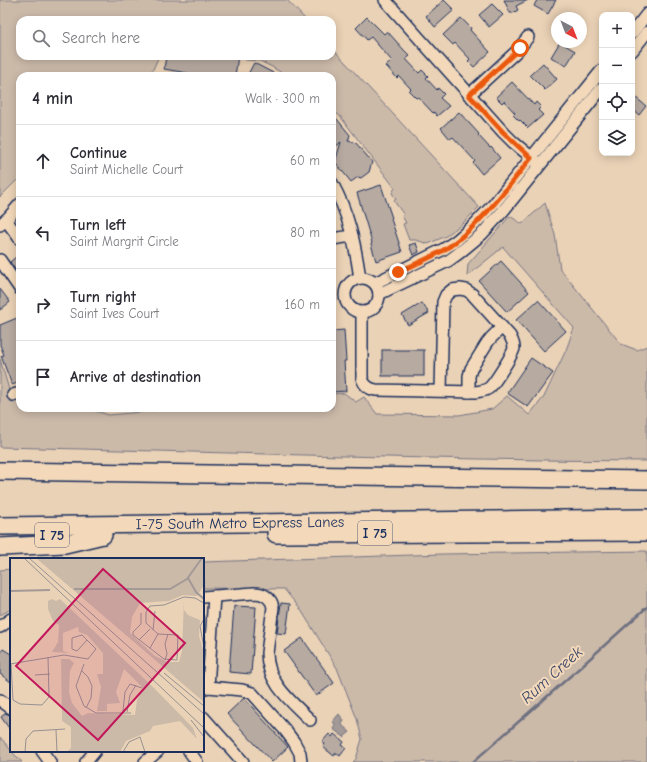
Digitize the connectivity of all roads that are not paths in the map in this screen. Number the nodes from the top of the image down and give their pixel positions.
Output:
1 (385, 0) edge
2 (647, 14) edge
3 (635, 29) edge
4 (647, 32) edge
5 (528, 37) dead end
6 (634, 48) edge
7 (599, 78) edge
8 (594, 92) edge
9 (469, 95) junction
10 (536, 161) junction
11 (336, 191) edge
12 (16, 208) edge
13 (3, 223) edge
14 (474, 225) junction
15 (482, 234) junction
16 (16, 235) edge
17 (352, 236) junction
18 (336, 238) edge
19 (0, 260) edge
20 (419, 262) junction
21 (423, 273) junction
22 (360, 278) junction
23 (16, 283) edge
24 (375, 283) junction
25 (379, 294) junction
26 (362, 312) junction
27 (502, 327) junction
28 (441, 391) junction
29 (469, 392) junction
30 (0, 471) edge
31 (647, 480) edge
32 (647, 518) edge
33 (0, 526) edge
34 (647, 532) edge
35 (103, 535) junction
36 (0, 536) edge
37 (0, 547) edge
38 (209, 596) edge
39 (10, 620) edge
40 (0, 627) edge
41 (206, 688) edge
42 (0, 700) edge
43 (10, 707) edge
44 (204, 718) edge
45 (310, 720) dead end
46 (43, 752) edge
47 (94, 752) edge
48 (190, 752) edge
49 (50, 762) edge
50 (86, 762) edge
51 (197, 762) edge
52 (243, 762) edge
53 (301, 762) edge

1 - 9 street
2 - 3 street
4 - 6 street
5 - 9 street
7 - 8 street
8 - 10 street
9 - 10 street
10 - 14 street
10 - 15 street
11 - 17 street
12 - 13 street
13 - 16 street
14 - 15 street
14 - 20 street
15 - 21 street
17 - 18 street
17 - 22 street
19 - 23 street
20 - 21 street
20 - 24 street
21 - 25 street
22 - 24 street
22 - 26 street
24 - 25 street
25 - 26 street
26 - 28 street
27 - 28 street
27 - 29 street
27 - 29 street
28 - 29 street
30 - 31 highway
32 - 33 highway, I-75 South Metro Express Lanes
34 - 35 highway, I 75
35 - 36 highway, I 75
35 - 37 highway
38 - 41 street
38 - 45 street
39 - 40 street
41 - 53 street
42 - 43 street
44 - 52 street
46 - 49 street
47 - 50 street
48 - 51 street

